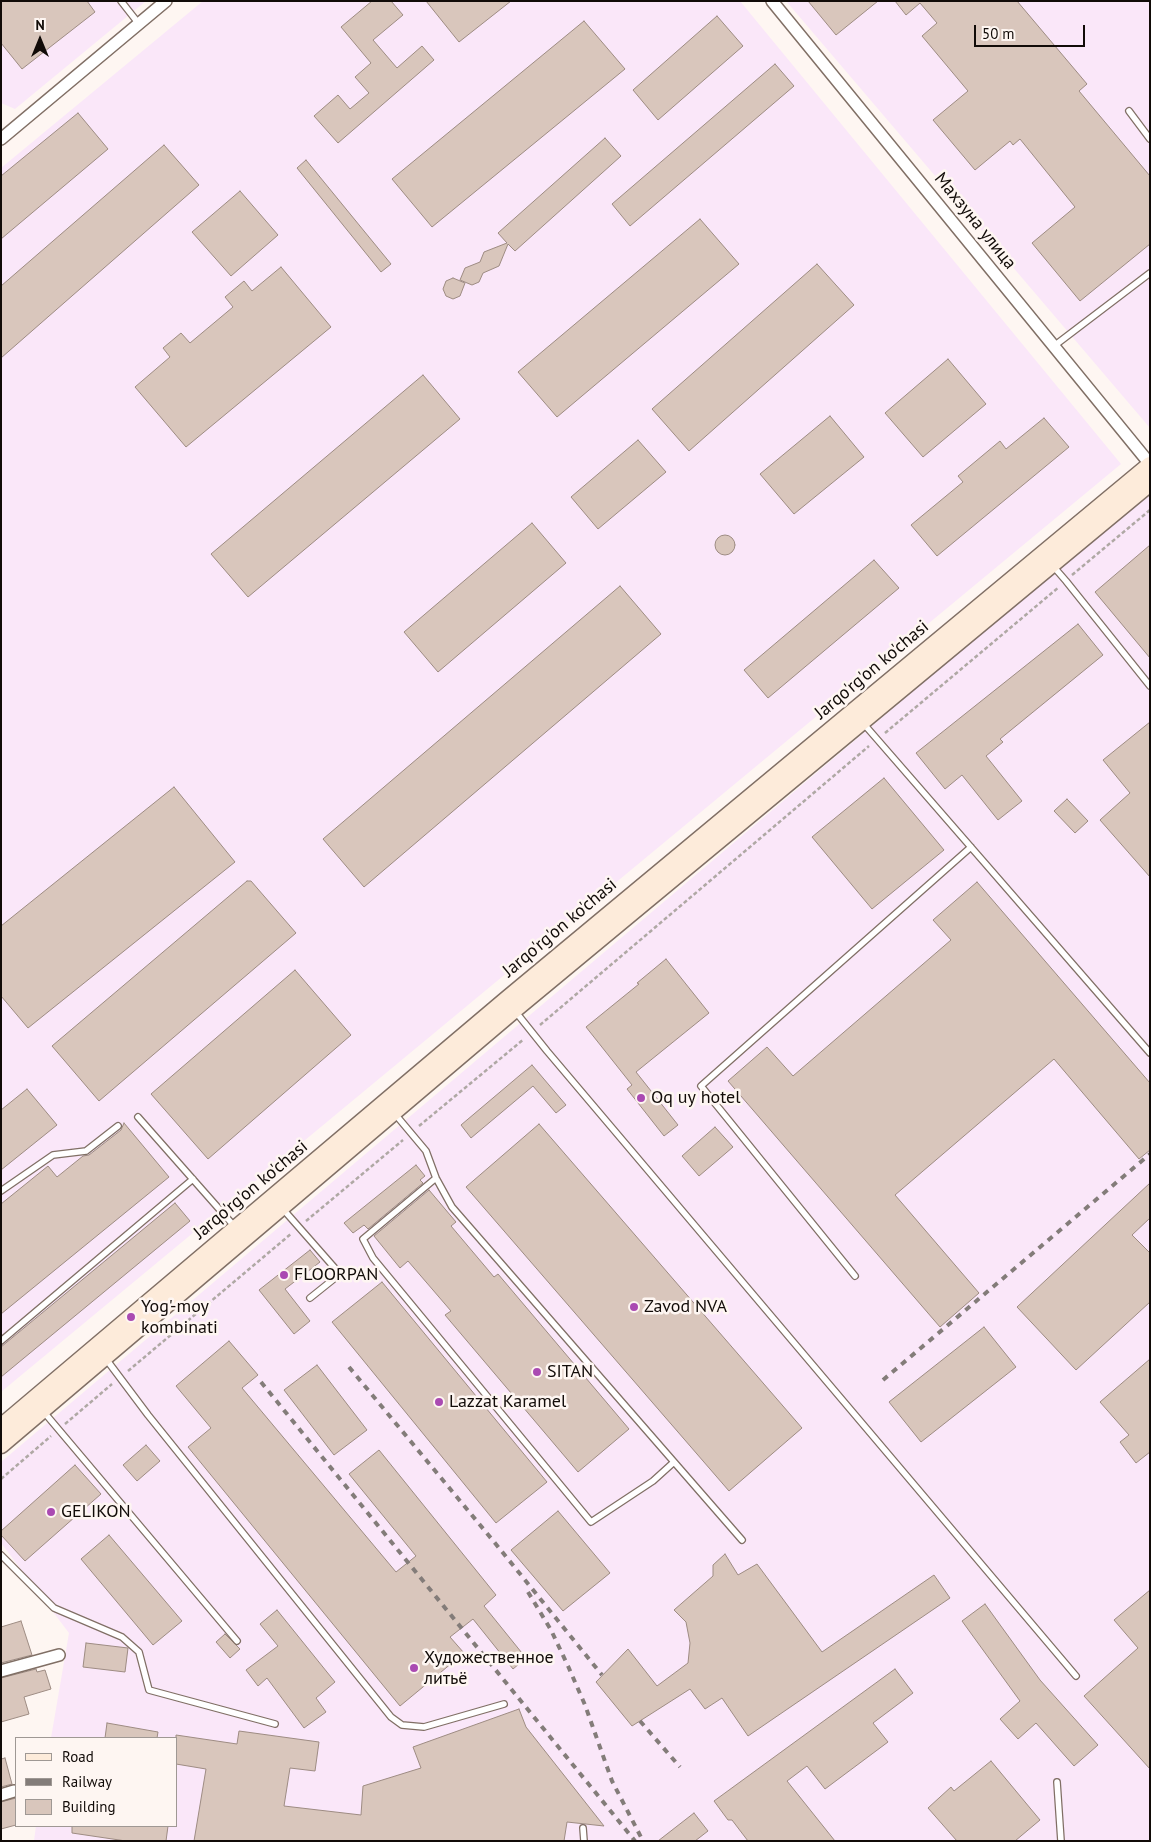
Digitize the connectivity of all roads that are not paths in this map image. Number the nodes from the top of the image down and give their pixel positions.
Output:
1 (121, 1) edge
2 (166, 1) edge
3 (772, 1) edge
4 (139, 24) junction
5 (1129, 111) dead end
6 (1, 139) edge
7 (1150, 139) edge
8 (1150, 273) edge
9 (1054, 346) junction
10 (1150, 464) edge
11 (1150, 483) edge
12 (1051, 565) junction
13 (1150, 686) edge
14 (862, 721) junction
15 (971, 847) junction
16 (510, 1005) junction
17 (1150, 1053) edge
18 (393, 1112) junction
19 (138, 1117) dead end
20 (118, 1126) dead end
21 (436, 1178) junction
22 (193, 1179) junction
23 (1, 1191) edge
24 (282, 1208) junction
25 (237, 1228) junction
26 (855, 1276) dead end
27 (310, 1298) dead end
28 (1, 1340) edge
29 (105, 1357) junction
30 (38, 1405) junction
31 (1, 1427) edge
32 (1, 1445) edge
33 (674, 1462) junction
34 (742, 1540) dead end
35 (1, 1555) edge
36 (237, 1642) dead end
37 (59, 1654) dead end
38 (1, 1671) edge
39 (1076, 1676) dead end
40 (504, 1704) dead end
41 (275, 1724) dead end
42 (1057, 1782) dead end
43 (14, 1791) dead end
44 (1, 1795) edge
45 (583, 1828) dead end
46 (584, 1841) edge
47 (1061, 1841) edge

1 - 4 lane
2 - 4 street
3 - 9 street, Махзуна улица
4 - 6 street
5 - 7 lane
8 - 9 lane
9 - 10 street, Махзуна улица
10 - 16 main road, Jarqo'rg'on ko'chasi
11 - 12 main road, Jarqo'rg'on ko'chasi
12 - 13 lane
12 - 14 main road, Jarqo'rg'on ko'chasi
14 - 15 lane
14 - 16 main road, Jarqo'rg'on ko'chasi
15 - 17 lane
15 - 26 lane
16 - 18 main road, Jarqo'rg'on ko'chasi
16 - 25 main road, Jarqo'rg'on ko'chasi
16 - 39 lane
18 - 21 lane
18 - 24 main road, Jarqo'rg'on ko'chasi
19 - 22 lane
20 - 23 lane
21 - 33 lane
21 - 33 lane
22 - 25 lane
22 - 28 lane
24 - 27 lane
24 - 29 main road, Jarqo'rg'on ko'chasi
25 - 30 main road, Jarqo'rg'on ko'chasi
29 - 30 main road, Jarqo'rg'on ko'chasi
29 - 40 lane
30 - 31 main road, Jarqo'rg'on ko'chasi
30 - 32 main road, Jarqo'rg'on ko'chasi
30 - 36 lane
33 - 34 lane
35 - 41 lane
37 - 38 street
42 - 47 lane
43 - 44 street
45 - 46 lane

